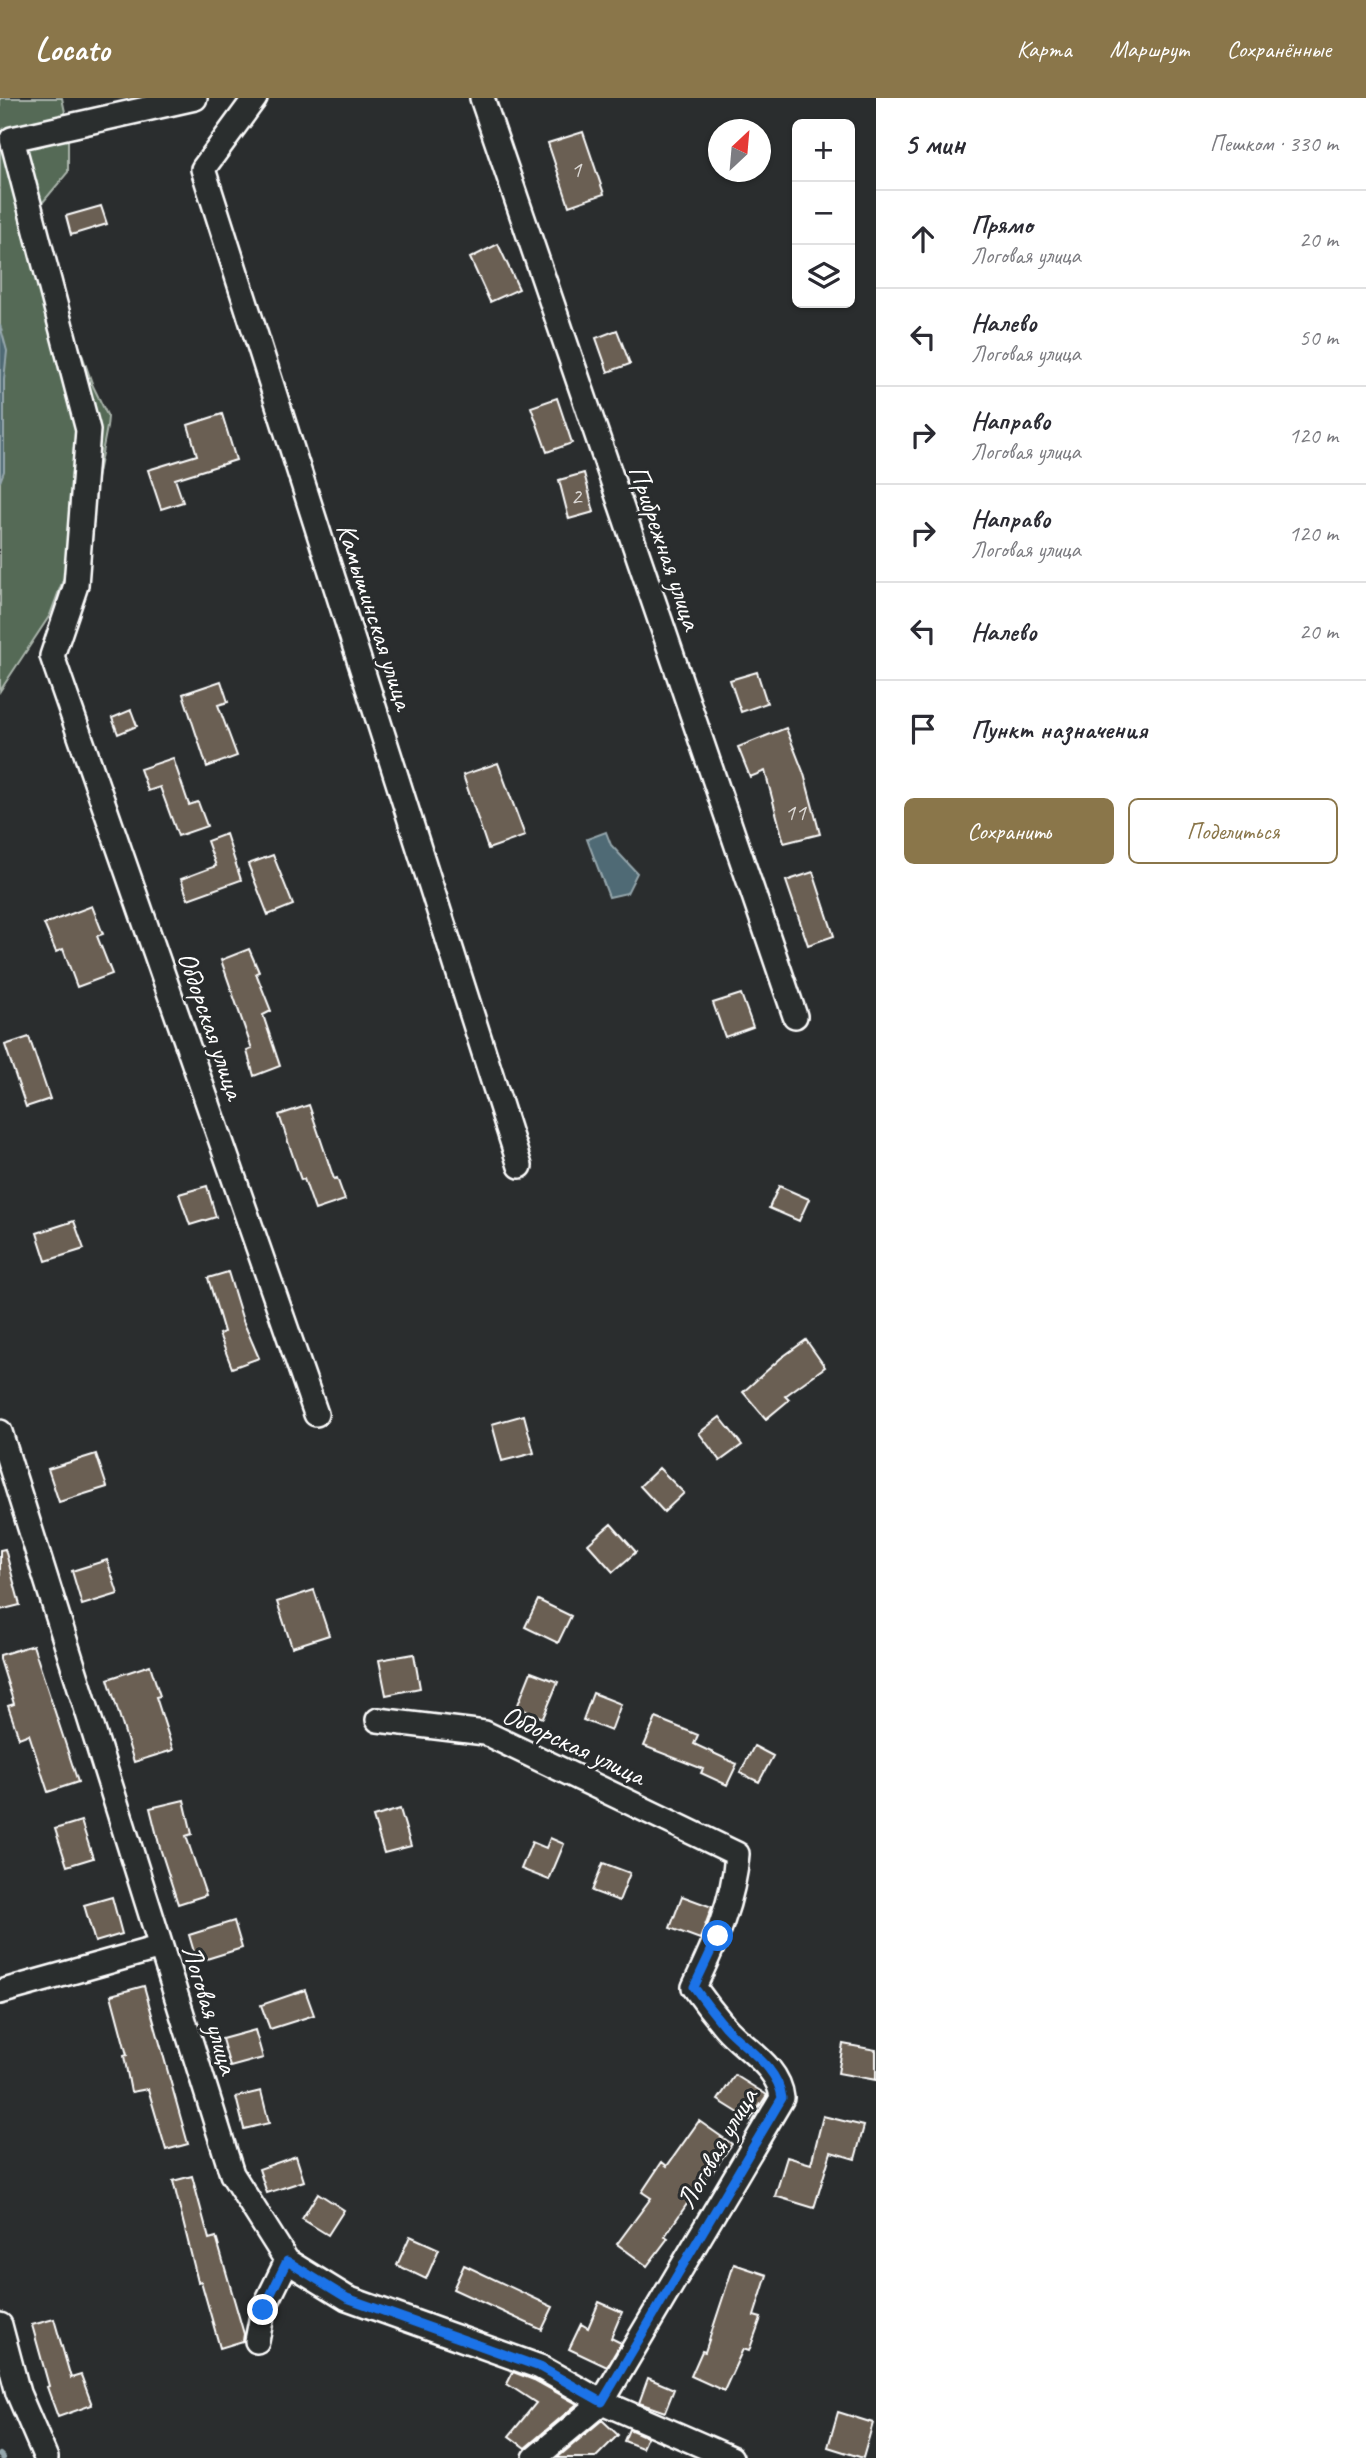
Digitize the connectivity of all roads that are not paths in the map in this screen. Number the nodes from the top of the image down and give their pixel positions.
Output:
1 (195, 98) edge
2 (256, 98) edge
3 (482, 98) edge
4 (795, 1016) dead end
5 (520, 1166) dead end
6 (316, 1414) dead end
7 (0, 1432) edge
8 (378, 1720) dead end
9 (737, 1854) joint
10 (161, 1947) junction
11 (0, 1992) edge
12 (287, 2261) junction
13 (0, 2325) edge
14 (257, 2341) dead end
15 (602, 2402) junction
16 (46, 2458) edge
17 (534, 2458) edge
18 (730, 2458) edge

1 - 6 street, Обдорская улица
2 - 5 street, Камышинская улица
3 - 4 street, Прибрежная улица
7 - 10 street, Логовая улица
8 - 9 street, Обдорская улица
9 - 15 street, Логовая улица
10 - 11 street
10 - 12 street, Логовая улица
12 - 14 street
12 - 15 street, Логовая улица
13 - 16 street
15 - 17 street, Логовая улица
15 - 18 street, Логовая улица

